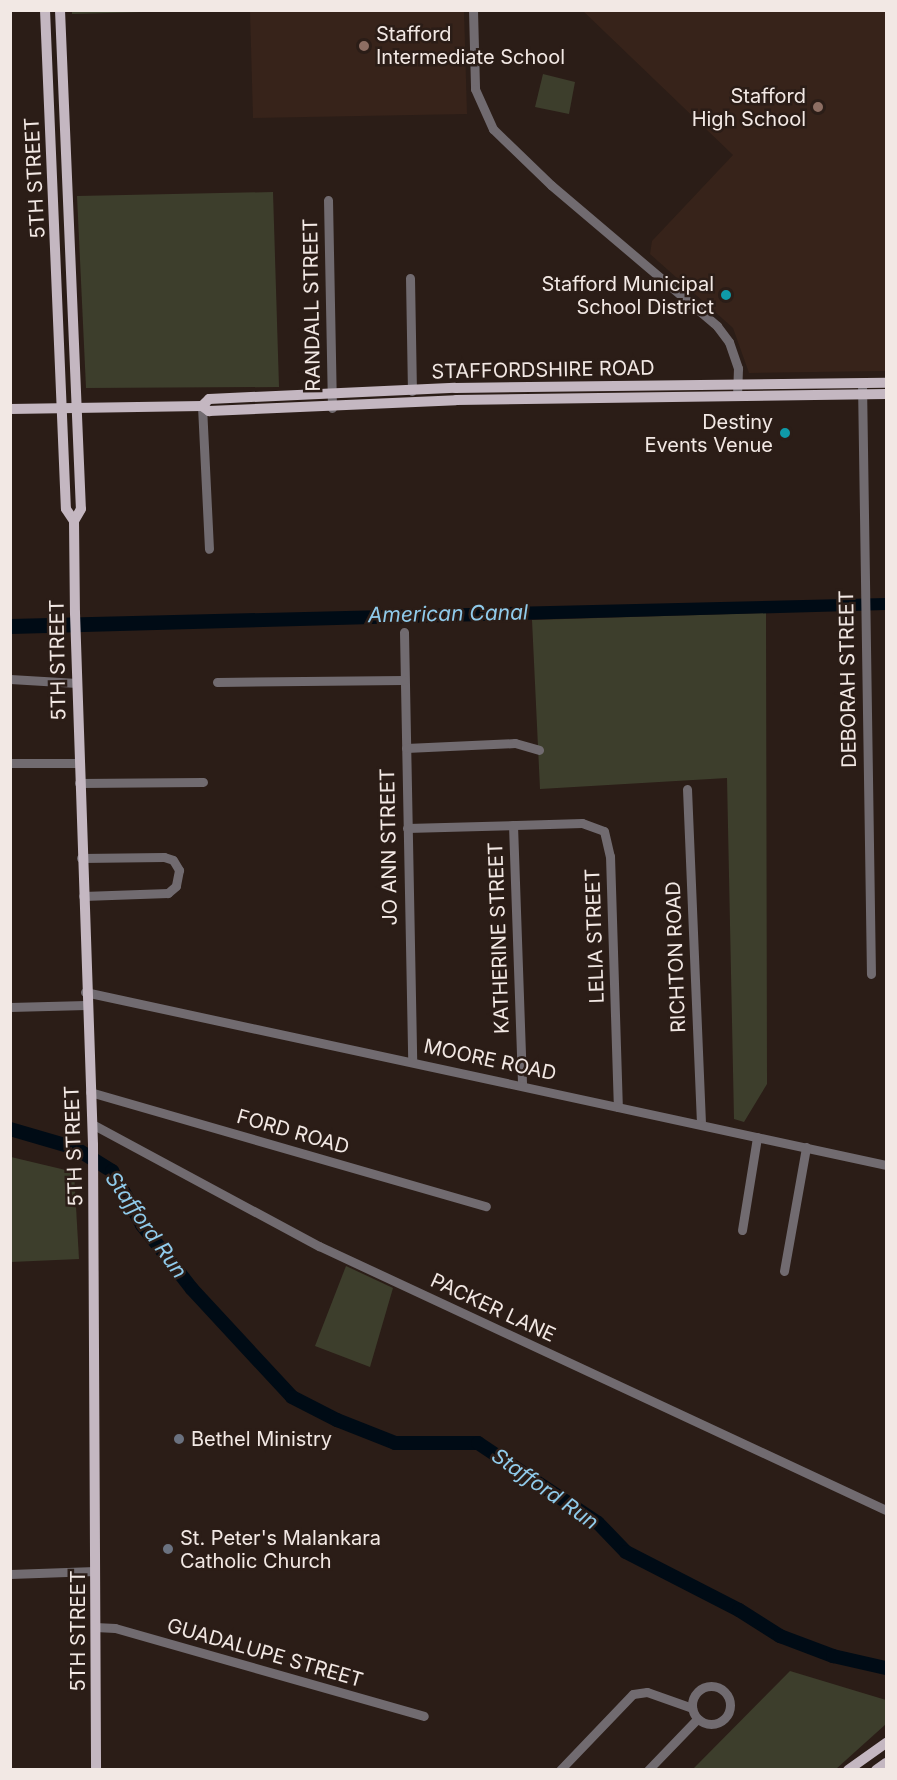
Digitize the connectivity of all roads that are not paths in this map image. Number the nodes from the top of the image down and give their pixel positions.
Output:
1 (45, 10) edge
2 (60, 10) edge
3 (473, 10) edge
4 (63, 51) junction
5 (47, 52) junction
6 (65, 108) junction
7 (50, 114) junction
8 (69, 196) junction
9 (54, 197) junction
10 (328, 200) dead end
11 (72, 275) junction
12 (58, 276) junction
13 (410, 278) dead end
14 (75, 327) junction
15 (60, 328) junction
16 (886, 382) edge
17 (862, 383) junction
18 (737, 384) junction
19 (412, 391) junction
20 (886, 394) edge
21 (862, 395) junction
22 (331, 396) junction
23 (737, 396) junction
24 (202, 406) junction
25 (64, 408) junction
26 (78, 408) junction
27 (332, 408) junction
28 (10, 409) edge
29 (80, 467) junction
30 (66, 472) junction
31 (74, 521) junction
32 (209, 549) dead end
33 (404, 632) dead end
34 (10, 679) edge
35 (404, 680) junction
36 (217, 682) dead end
37 (77, 683) junction
38 (406, 748) junction
39 (539, 750) dead end
40 (79, 763) junction
41 (10, 764) edge
42 (202, 782) dead end
43 (79, 783) junction
44 (687, 789) dead end
45 (513, 825) junction
46 (407, 828) junction
47 (81, 858) junction
48 (83, 896) junction
49 (871, 974) dead end
50 (85, 992) junction
51 (86, 1005) junction
52 (10, 1007) edge
53 (412, 1061) junction
54 (522, 1085) junction
55 (90, 1092) junction
56 (618, 1107) junction
57 (92, 1124) junction
58 (701, 1124) junction
59 (757, 1137) junction
60 (806, 1147) junction
61 (886, 1166) edge
62 (486, 1206) dead end
63 (742, 1230) dead end
64 (784, 1271) dead end
65 (886, 1510) edge
66 (95, 1571) junction
67 (10, 1574) edge
68 (95, 1627) junction
69 (692, 1708) junction
70 (424, 1716) dead end
71 (697, 1719) junction
72 (886, 1743) edge
73 (886, 1763) edge
74 (96, 1770) edge
75 (560, 1770) edge
76 (648, 1770) edge
77 (848, 1770) edge
78 (876, 1770) edge

1 - 5 main road, 5TH STREET
2 - 4 main road, 5TH STREET
3 - 18 street
4 - 5 main road
4 - 6 main road, 5TH STREET
5 - 7 main road, 5TH STREET
6 - 7 main road
6 - 8 main road, 5TH STREET
7 - 9 main road, 5TH STREET
8 - 9 main road
8 - 11 main road, 5TH STREET
9 - 12 main road, 5TH STREET
10 - 22 street, RANDALL STREET
11 - 12 main road
11 - 14 main road, 5TH STREET
12 - 15 main road, 5TH STREET
13 - 19 street
14 - 15 main road
14 - 26 main road, 5TH STREET
15 - 25 main road, 5TH STREET
16 - 17 main road, STAFFORDSHIRE ROAD
17 - 18 main road, STAFFORDSHIRE ROAD
17 - 21 street, DEBORAH STREET
18 - 19 main road, STAFFORDSHIRE ROAD
18 - 23 street
19 - 22 main road, STAFFORDSHIRE ROAD
20 - 21 main road, STAFFORDSHIRE ROAD
21 - 23 main road, STAFFORDSHIRE ROAD
21 - 49 street, DEBORAH STREET
22 - 24 main road, STAFFORDSHIRE ROAD
22 - 27 street, RANDALL STREET
23 - 27 main road, STAFFORDSHIRE ROAD
24 - 26 main road, STAFFORDSHIRE ROAD
24 - 27 main road, STAFFORDSHIRE ROAD
24 - 32 street
25 - 26 main road, STAFFORDSHIRE ROAD
25 - 28 main road, STAFFORDSHIRE ROAD
25 - 30 main road, 5TH STREET
26 - 29 main road, 5TH STREET
29 - 30 main road
29 - 31 main road, 5TH STREET
30 - 31 main road, 5TH STREET
31 - 37 main road, 5TH STREET
33 - 35 street, JO ANN STREET
34 - 37 street
35 - 36 street
35 - 38 street, JO ANN STREET
37 - 40 main road, 5TH STREET
38 - 39 street
38 - 46 street, JO ANN STREET
40 - 41 street
40 - 43 main road, 5TH STREET
42 - 43 street
43 - 47 main road, 5TH STREET
44 - 58 street, RICHTON ROAD
45 - 46 street, LELIA STREET
45 - 54 street, KATHERINE STREET
45 - 56 street, LELIA STREET
46 - 53 street, JO ANN STREET
47 - 48 main road, 5TH STREET
47 - 48 street
48 - 50 main road, 5TH STREET
50 - 51 main road, 5TH STREET
50 - 53 street, MOORE ROAD
51 - 52 street
51 - 55 main road, 5TH STREET
53 - 54 street, MOORE ROAD
54 - 56 street, MOORE ROAD
55 - 57 main road, 5TH STREET
55 - 62 street, FORD ROAD
56 - 58 street, MOORE ROAD
57 - 65 street, PACKER LANE
57 - 66 main road, 5TH STREET
58 - 59 street, MOORE ROAD
59 - 60 street, MOORE ROAD
59 - 63 street
60 - 61 street, MOORE ROAD
60 - 64 street
66 - 67 street
66 - 68 main road, 5TH STREET
68 - 70 street, GUADALUPE STREET
68 - 74 main road, 5TH STREET
69 - 71 street
69 - 71 street
69 - 75 street
71 - 76 street
72 - 77 main road
73 - 78 main road

